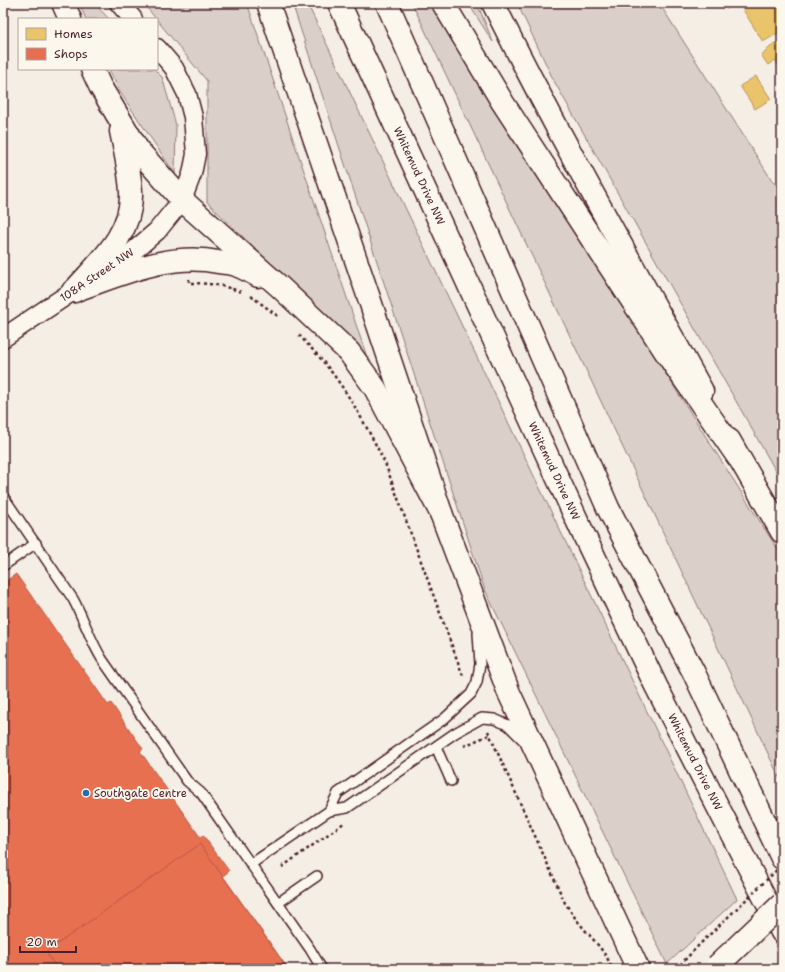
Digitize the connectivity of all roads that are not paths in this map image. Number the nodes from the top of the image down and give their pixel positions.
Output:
1 (64, 3) edge
2 (120, 3) edge
3 (268, 3) edge
4 (339, 3) edge
5 (387, 3) edge
6 (442, 3) edge
7 (493, 3) edge
8 (70, 18) edge
9 (132, 18) edge
10 (158, 49) edge
11 (92, 70) edge
12 (120, 120) junction
13 (182, 200) junction
14 (280, 287) junction
15 (74, 291) junction
16 (3, 338) edge
17 (738, 458) junction
18 (3, 496) edge
19 (441, 513) junction
20 (782, 532) edge
21 (36, 543) junction
22 (3, 566) edge
23 (477, 609) junction
24 (436, 747) junction
25 (451, 780) dead end
26 (552, 784) junction
27 (329, 811) junction
28 (782, 858) edge
29 (251, 864) junction
30 (316, 876) dead end
31 (278, 903) junction
32 (782, 904) edge
33 (782, 932) edge
34 (716, 968) edge
35 (322, 969) edge
36 (638, 969) edge

1 - 8 main road
2 - 9 street
3 - 19 main road
4 - 33 main road, Whitemud Drive NW
5 - 28 main road
6 - 17 main road
7 - 17 main road
10 - 13 street
11 - 12 main road
12 - 13 main road
12 - 15 main road
13 - 14 main road
13 - 15 street, 108A Street NW
14 - 15 main road
14 - 19 main road
15 - 16 street, 108A Street NW
17 - 20 main road
18 - 21 lane
19 - 23 main road
21 - 22 lane
21 - 29 lane
23 - 26 main road
23 - 27 lane
24 - 25 lane
24 - 26 lane
24 - 27 lane
26 - 36 main road
27 - 29 lane
29 - 31 lane
30 - 31 lane
31 - 35 lane
32 - 34 main road, bridge

